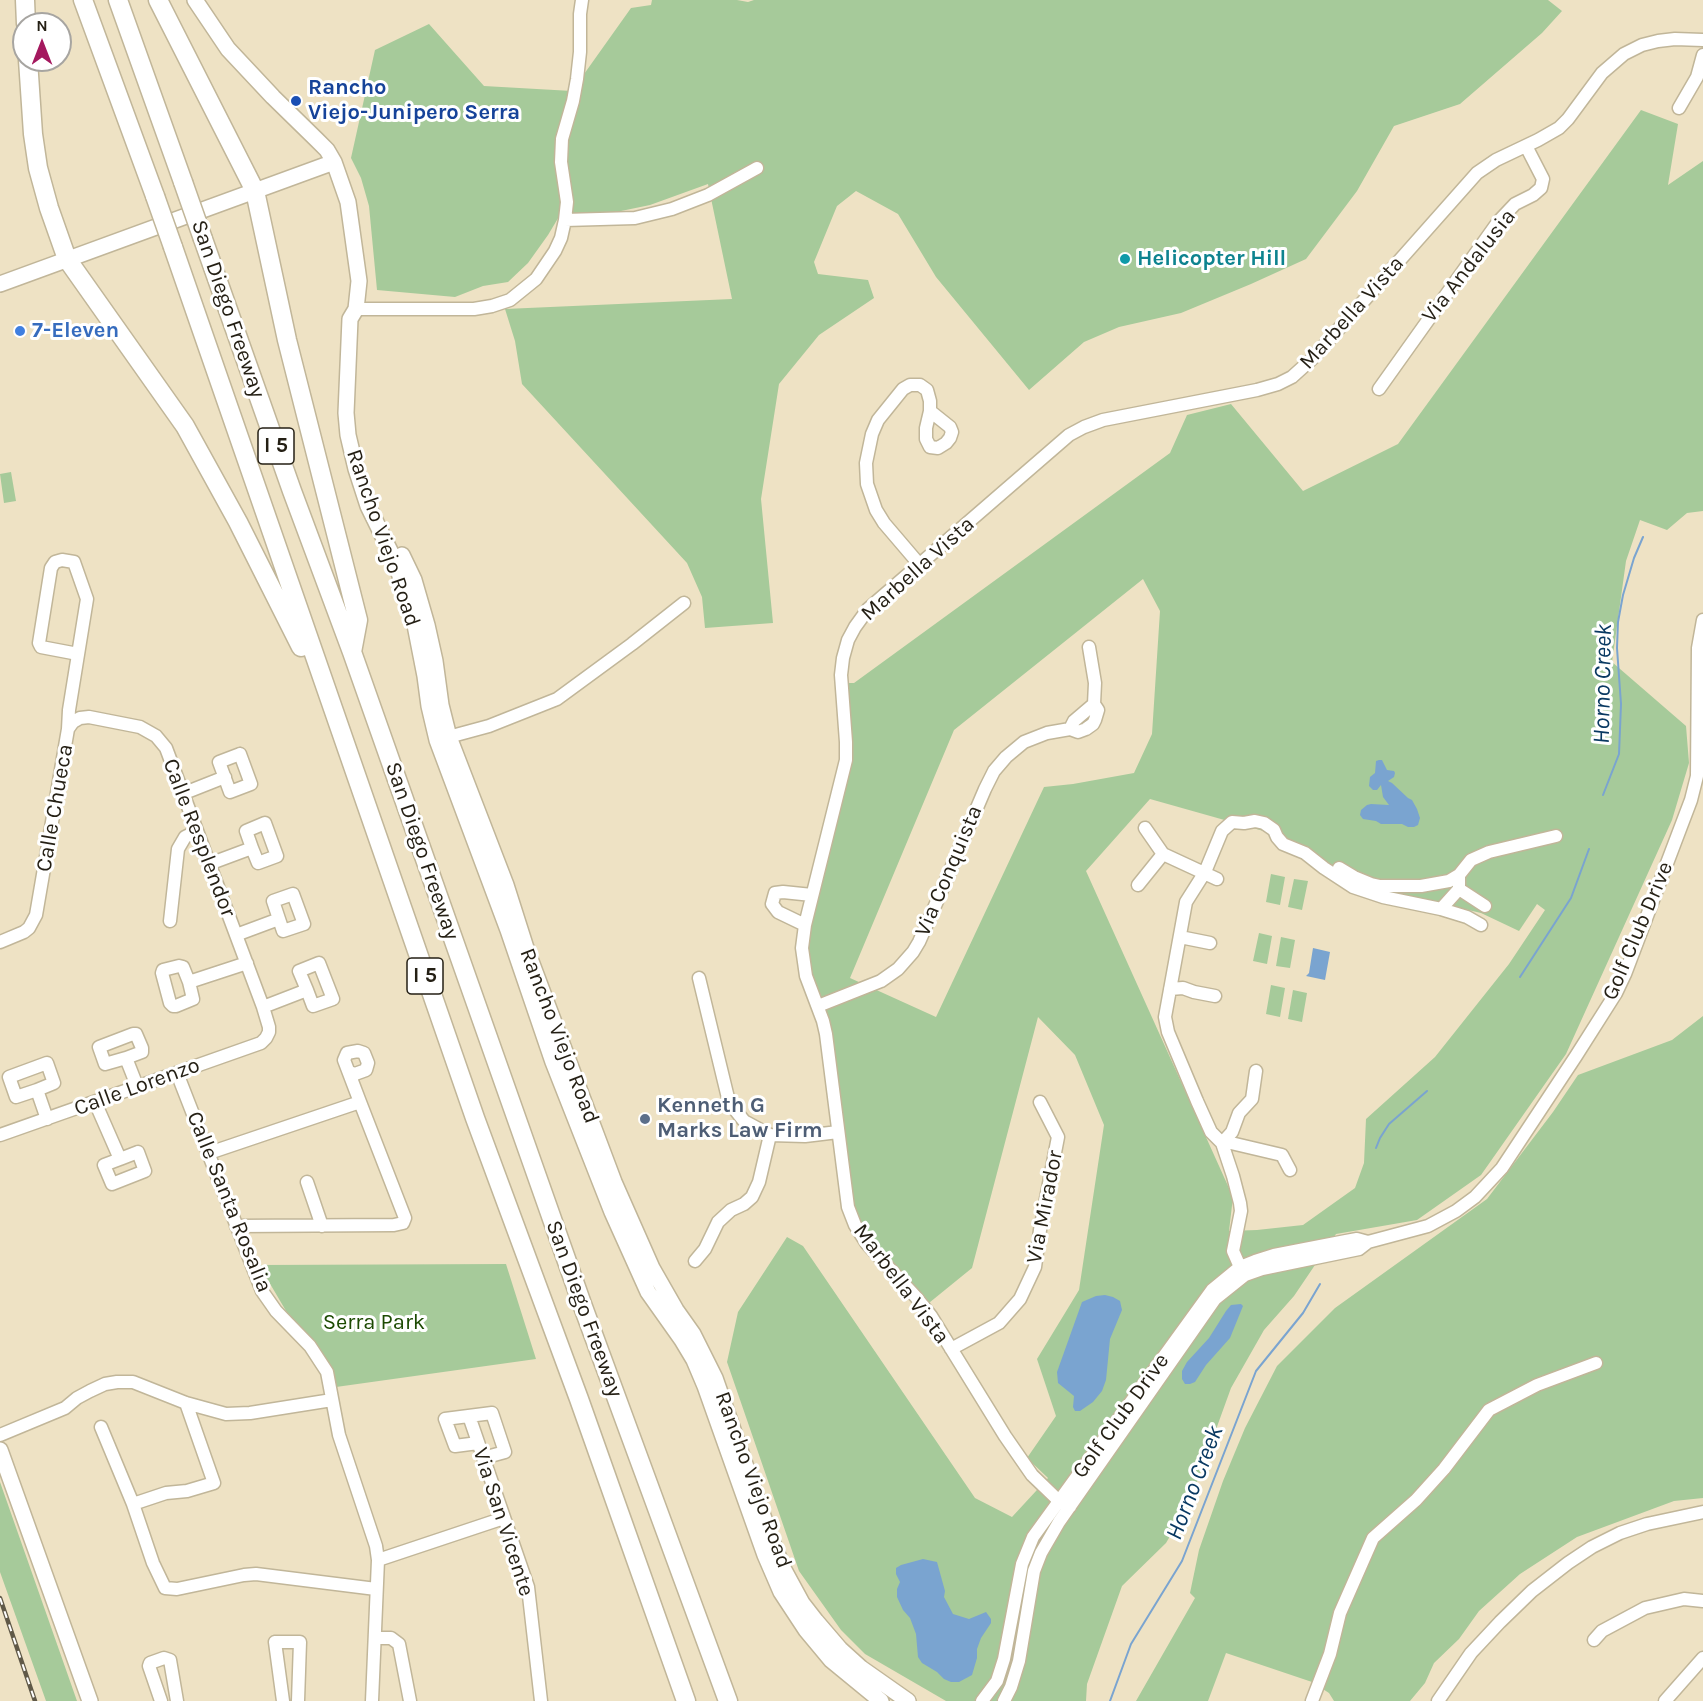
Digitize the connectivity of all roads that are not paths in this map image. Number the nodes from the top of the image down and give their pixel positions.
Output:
1 (84, 0) edge
2 (118, 0) edge
3 (158, 0) edge
4 (195, 0) edge
5 (582, 0) edge
6 (1703, 40) edge
7 (1703, 55) edge
8 (29, 72) edge
9 (1679, 108) dead end
10 (1526, 146) junction
11 (334, 162) junction
12 (757, 168) dead end
13 (255, 191) junction
14 (565, 220) junction
15 (68, 259) junction
16 (0, 284) edge
17 (356, 309) junction
18 (1379, 390) dead end
19 (930, 411) dead end
20 (919, 564) junction
21 (684, 603) dead end
22 (1703, 620) edge
23 (1089, 647) dead end
24 (352, 652) junction
25 (78, 654) junction
26 (1700, 703) edge
27 (332, 709) junction
28 (68, 729) junction
29 (443, 739) junction
30 (225, 777) junction
31 (182, 794) junction
32 (1145, 828) dead end
33 (197, 831) junction
34 (1556, 836) dead end
35 (252, 848) junction
36 (1163, 854) junction
37 (209, 864) junction
38 (1324, 868) junction
39 (1205, 872) junction
40 (1459, 875) junction
41 (1217, 879) dead end
42 (1138, 885) dead end
43 (1460, 889) junction
44 (812, 895) junction
45 (1485, 906) dead end
46 (1441, 909) junction
47 (279, 919) dead end
48 (170, 921) dead end
49 (805, 925) junction
50 (1481, 925) dead end
51 (236, 935) junction
52 (1180, 937) junction
53 (0, 942) edge
54 (1210, 943) dead end
55 (247, 963) junction
56 (699, 978) dead end
57 (189, 982) junction
58 (1170, 989) junction
59 (307, 990) dead end
60 (1215, 996) dead end
61 (263, 1006) junction
62 (818, 1006) junction
63 (269, 1032) joint
64 (126, 1058) dead end
65 (1256, 1071) dead end
66 (349, 1072) dead end
67 (177, 1073) junction
68 (137, 1086) junction
69 (37, 1090) dead end
70 (1040, 1101) dead end
71 (95, 1102) junction
72 (360, 1102) junction
73 (47, 1119) junction
74 (838, 1132) junction
75 (0, 1135) edge
76 (770, 1135) junction
77 (1222, 1143) junction
78 (209, 1153) junction
79 (120, 1159) dead end
80 (1290, 1170) dead end
81 (307, 1182) dead end
82 (236, 1226) junction
83 (322, 1226) junction
84 (695, 1261) dead end
85 (1242, 1271) junction
86 (951, 1350) junction
87 (1596, 1363) dead end
88 (332, 1400) junction
89 (186, 1403) junction
90 (469, 1416) junction
91 (101, 1426) dead end
92 (0, 1436) edge
93 (478, 1443) junction
94 (0, 1450) edge
95 (483, 1458) junction
96 (133, 1504) junction
97 (1064, 1504) junction
98 (1703, 1512) edge
99 (504, 1518) junction
100 (378, 1560) junction
101 (376, 1589) junction
102 (1703, 1600) edge
103 (375, 1638) junction
104 (1594, 1640) dead end
105 (1703, 1658) edge
106 (90, 1701) edge
107 (160, 1701) edge
108 (177, 1701) edge
109 (284, 1701) edge
110 (298, 1701) edge
111 (372, 1701) edge
112 (410, 1701) edge
113 (541, 1701) edge
114 (686, 1701) edge
115 (728, 1701) edge
116 (881, 1701) edge
117 (908, 1701) edge
118 (982, 1701) edge
119 (1004, 1701) edge
120 (1312, 1701) edge
121 (1438, 1701) edge
122 (1665, 1701) edge

1 - 27 highway, San Diego Freeway / I 5, bridge
2 - 24 highway, San Diego Freeway / I 5, bridge
3 - 13 highway
4 - 11 main road, Rancho Viejo Road
5 - 14 street
6 - 10 street, Marbella Vista
7 - 9 street
8 - 15 highway
10 - 18 street, Via Andalusia
10 - 20 street, Marbella Vista
11 - 13 main road
11 - 17 main road, Rancho Viejo Road
12 - 14 street
13 - 15 main road
13 - 24 highway
14 - 17 street
15 - 16 main road
15 - 27 highway
17 - 29 main road, Rancho Viejo Road
19 - 20 street
20 - 44 street, Marbella Vista
21 - 29 street
22 - 26 street, Golf Club Drive
23 - 62 street, Via Conquista
24 - 115 highway, San Diego Freeway / I 5
25 - 25 street, Calle Chueca
25 - 28 street, Calle Chueca
26 - 85 street, Golf Club Drive
27 - 114 highway, San Diego Freeway / I 5
28 - 31 street, Calle Resplendor
28 - 53 street, Calle Chueca
29 - 116 main road, Rancho Viejo Road
29 - 117 main road, Rancho Viejo Road
30 - 30 street
30 - 31 street
31 - 33 street, Calle Resplendor
32 - 36 street
33 - 37 street, Calle Resplendor
33 - 48 street
34 - 40 street
35 - 35 street
35 - 37 street
36 - 39 street
36 - 42 street
37 - 51 street, Calle Resplendor
38 - 39 street
38 - 40 street
38 - 46 street
39 - 41 street
39 - 52 street
40 - 43 street
43 - 45 street
43 - 46 street
44 - 49 street, Marbella Vista
44 - 49 street
46 - 50 street
47 - 51 street
49 - 62 street, Marbella Vista
51 - 55 street, Calle Resplendor
52 - 54 street
52 - 58 street
55 - 57 street
55 - 61 street, Calle Resplendor
56 - 76 street
57 - 57 street
58 - 60 street
58 - 77 street
59 - 61 street
61 - 63 street, Calle Resplendor
62 - 74 street, Marbella Vista
63 - 67 street, Calle Lorenzo
64 - 68 street
65 - 77 street
66 - 72 street
67 - 68 street, Calle Lorenzo
67 - 78 street, Calle Santa Rosalia
68 - 71 street, Calle Lorenzo
69 - 73 street
70 - 86 street, Via Mirador
71 - 73 street, Calle Lorenzo
71 - 79 street
72 - 78 street
72 - 83 street
73 - 75 street, Calle Lorenzo
74 - 76 street
74 - 86 street, Marbella Vista
76 - 84 street
77 - 80 street
77 - 85 street
78 - 82 street, Calle Santa Rosalia
81 - 83 street
82 - 83 street
82 - 88 street, Calle Santa Rosalia
85 - 97 street, Golf Club Drive
86 - 97 street, Marbella Vista
87 - 120 street
88 - 89 street
88 - 100 street, Calle Santa Rosalia
89 - 92 street
89 - 96 street
90 - 93 street, Via San Vicente
90 - 93 street
90 - 95 street
91 - 96 street
93 - 95 street, Via San Vicente
94 - 106 main road
95 - 99 street, Via San Vicente
96 - 101 street
97 - 118 street, Golf Club Drive
97 - 119 street, Golf Club Drive
98 - 121 street
99 - 100 street
99 - 113 street, Via San Vicente
100 - 101 street, Calle Santa Rosalia
101 - 103 street, Calle Santa Rosalia
102 - 104 street
103 - 111 street, Calle Santa Rosalia
103 - 112 street
105 - 122 street
107 - 108 street
109 - 110 street

